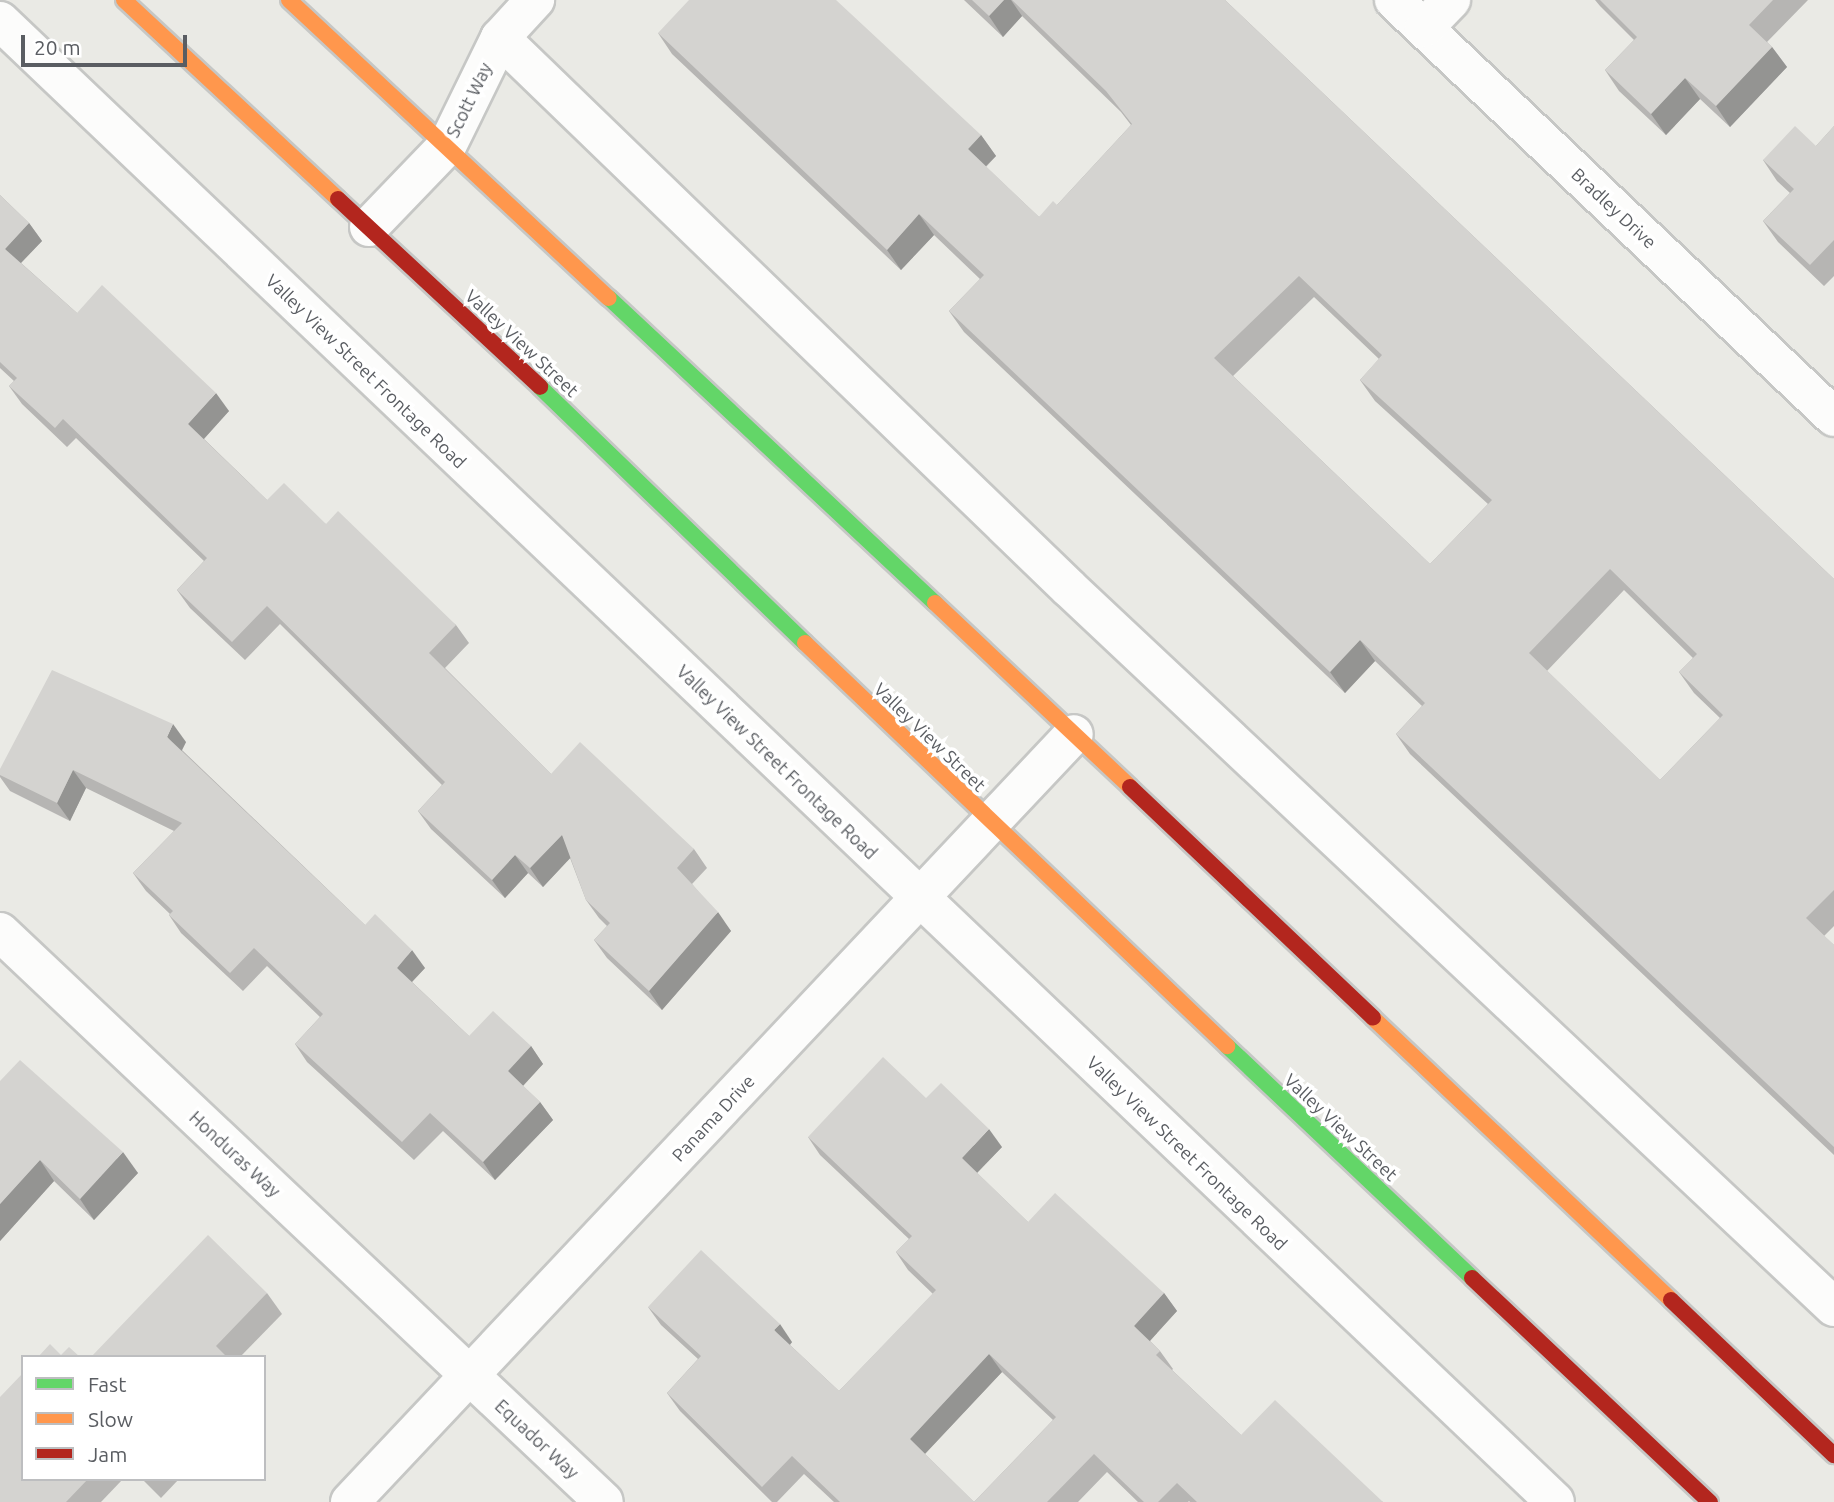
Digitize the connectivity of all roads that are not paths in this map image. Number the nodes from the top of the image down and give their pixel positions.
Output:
1 (124, 0) edge
2 (289, 0) edge
3 (535, 0) edge
4 (1394, 0) edge
5 (1451, 0) edge
6 (0, 21) edge
7 (1424, 28) junction
8 (500, 38) junction
9 (447, 146) junction
10 (369, 228) junction
11 (1834, 416) edge
12 (1074, 734) junction
13 (988, 821) junction
14 (919, 899) junction
15 (0, 932) edge
16 (1834, 1307) edge
17 (469, 1377) junction
18 (1834, 1455) edge
19 (350, 1502) edge
20 (604, 1502) edge
21 (1555, 1502) edge
22 (1710, 1502) edge

1 - 10 main road, Valley View Street
2 - 9 main road
3 - 8 street, Scott Way
4 - 7 street, Bradley Drive
5 - 7 street
6 - 14 street, Valley View Street Frontage Road
7 - 11 street, Bradley Drive
8 - 9 street, Scott Way
8 - 16 street
9 - 10 street, Scott Way
9 - 12 main road
10 - 13 main road, Valley View Street
12 - 13 street, Panama Drive
12 - 18 main road
13 - 14 street, Panama Drive
13 - 22 main road, Valley View Street
14 - 17 street, Panama Drive
14 - 21 street, Valley View Street Frontage Road
15 - 17 street, Honduras Way
17 - 19 street, Panama Drive
17 - 20 street, Equador Way

